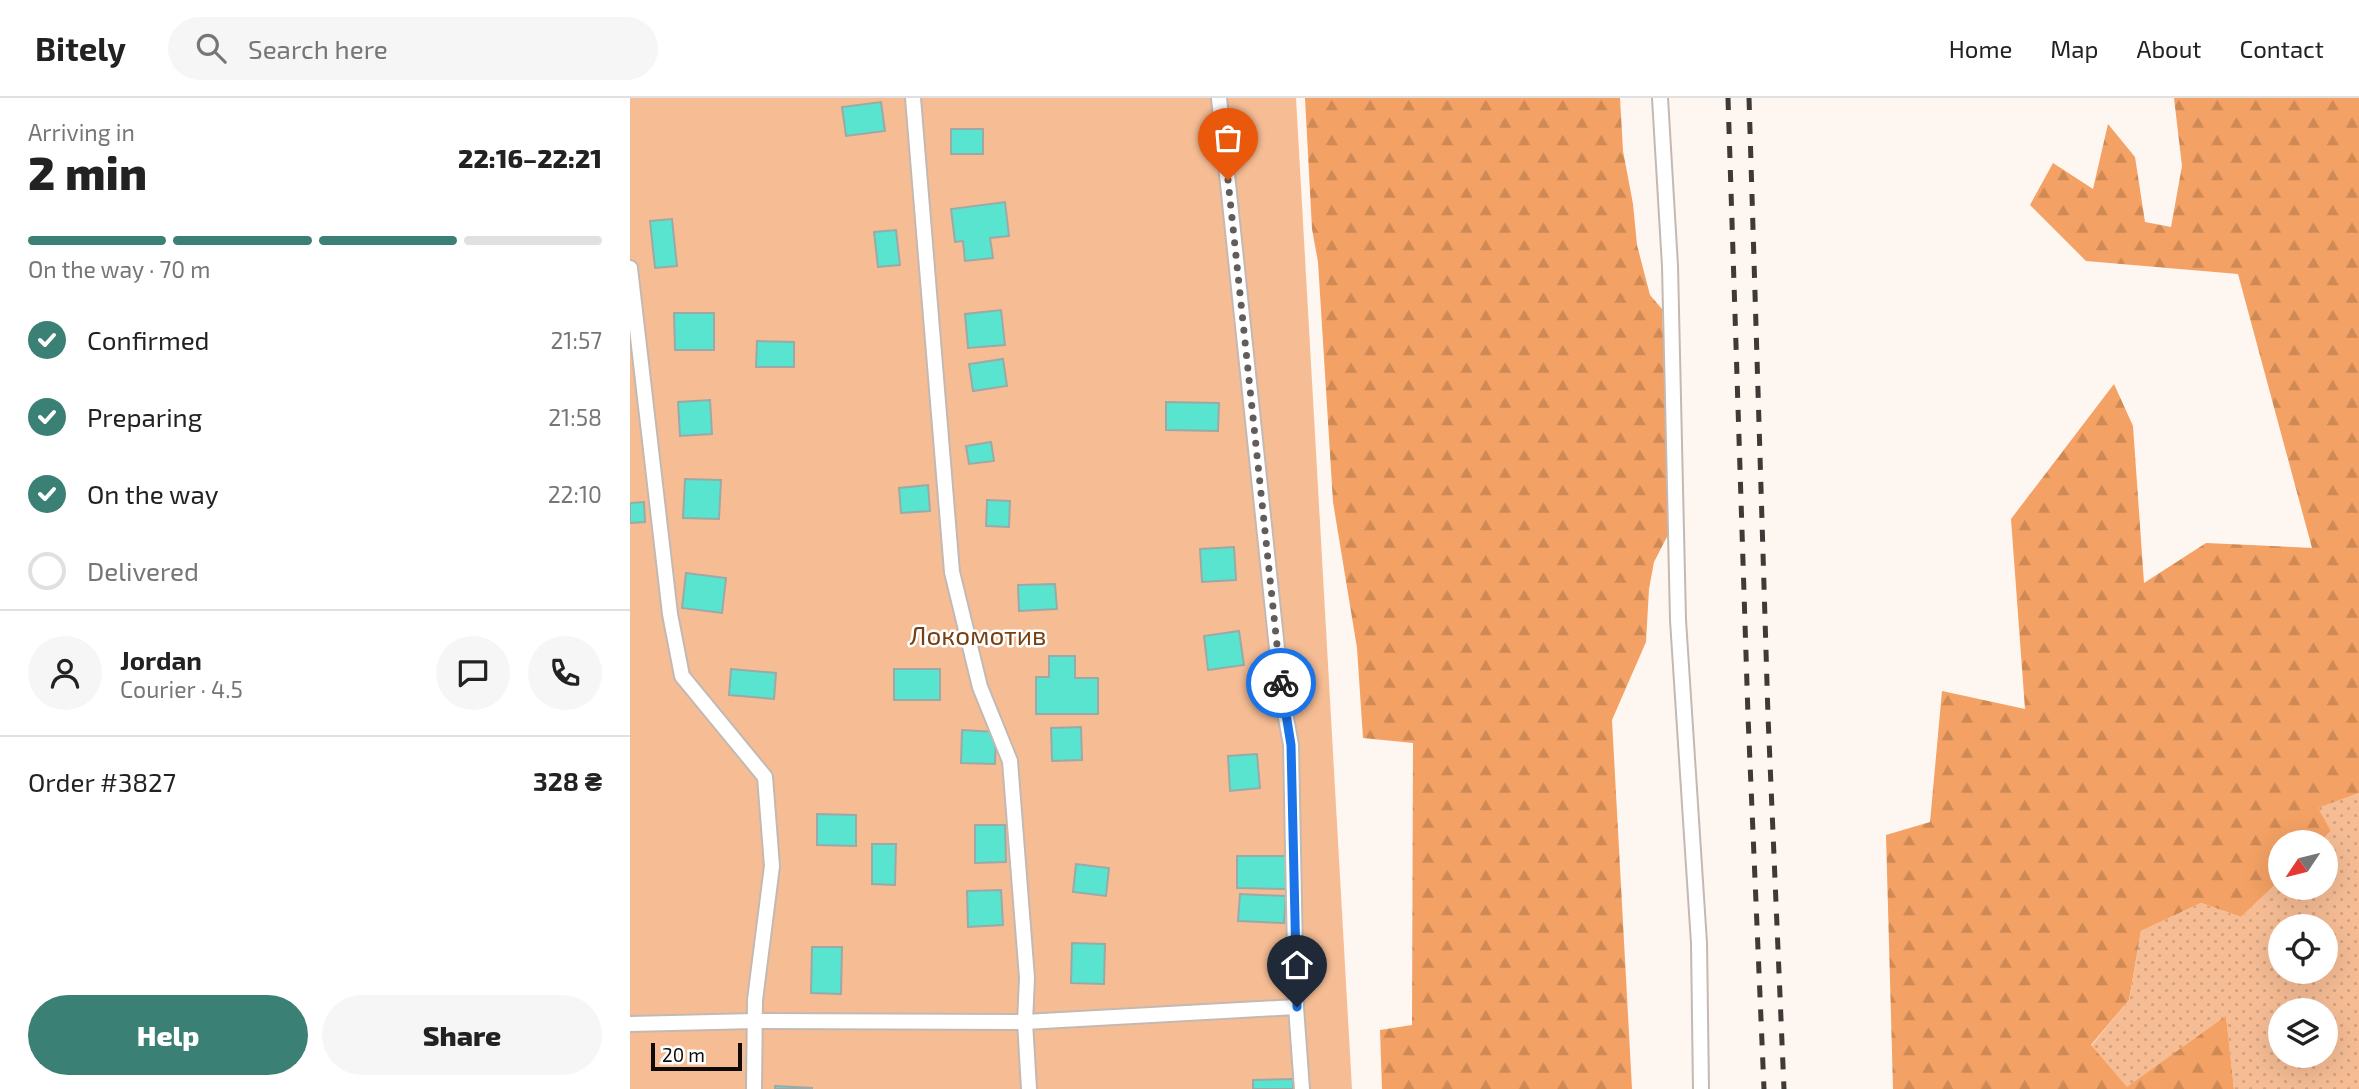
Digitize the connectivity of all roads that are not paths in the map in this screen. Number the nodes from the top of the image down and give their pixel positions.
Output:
1 (913, 98) edge
2 (1219, 98) edge
3 (1660, 98) edge
4 (630, 268) edge
5 (1297, 1007) junction
6 (755, 1021) junction
7 (1026, 1022) junction
8 (630, 1024) edge
9 (754, 1089) edge
10 (1029, 1089) edge
11 (1302, 1089) edge
12 (1702, 1089) edge

1 - 7 lane
2 - 5 lane
3 - 12 lane
4 - 6 lane
5 - 7 lane
5 - 11 lane
6 - 7 lane
6 - 8 lane
6 - 9 lane
7 - 10 lane

